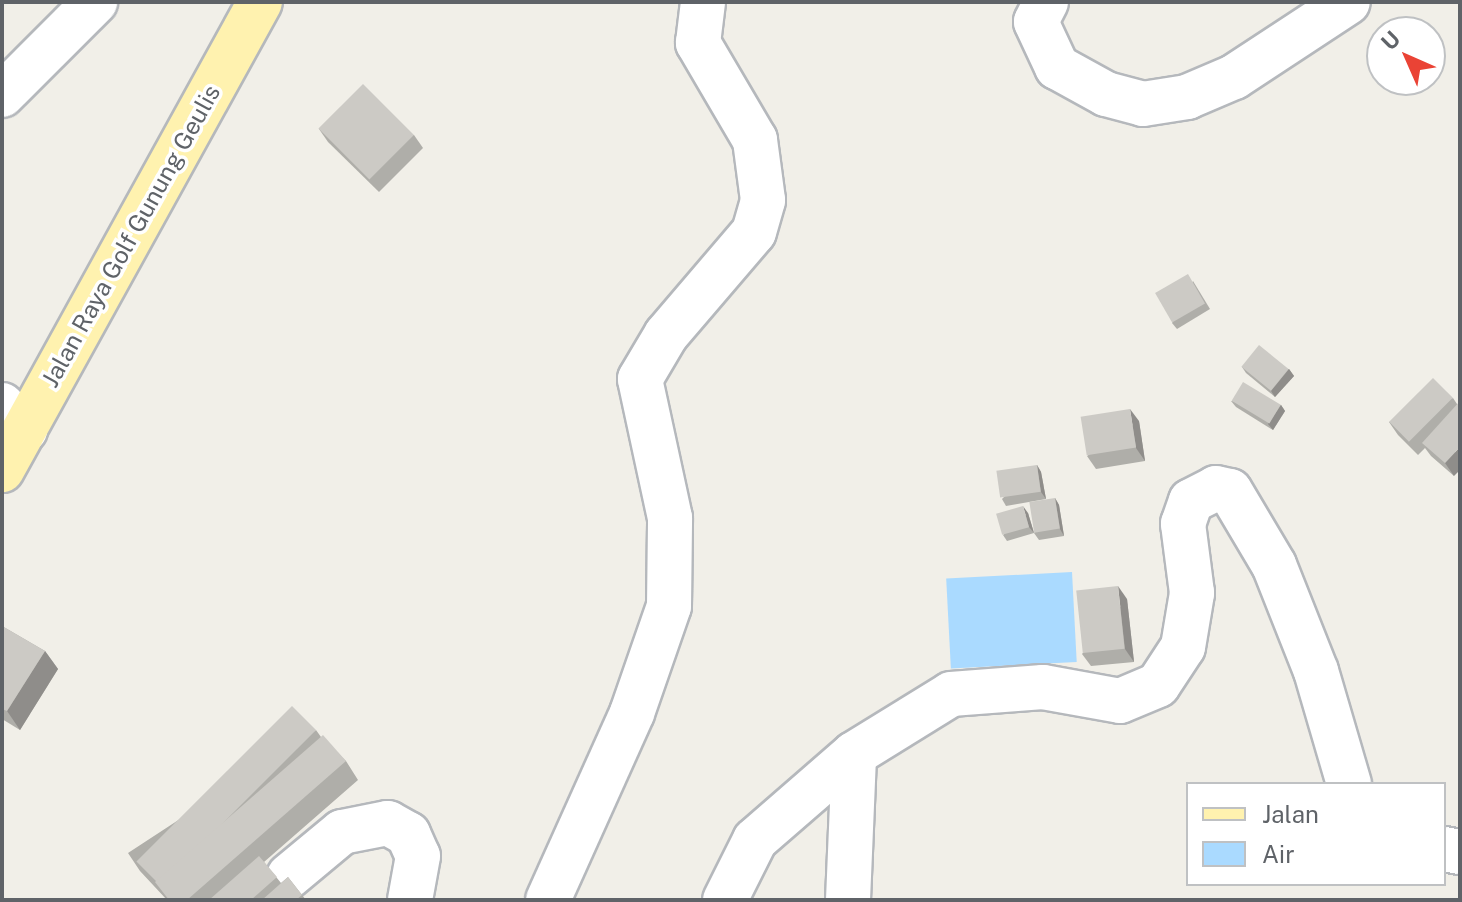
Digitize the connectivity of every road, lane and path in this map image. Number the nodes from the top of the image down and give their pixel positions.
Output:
1 (260, 2) edge
2 (703, 2) edge
3 (1046, 2) edge
4 (1348, 2) edge
5 (88, 4) edge
6 (2, 95) edge
7 (13, 417) edge
8 (2, 470) edge
9 (854, 754) junction
10 (1348, 782) edge
11 (289, 876) edge
12 (410, 900) edge
13 (548, 900) edge
14 (725, 900) edge
15 (848, 900) edge

1 - 7 main road, Jalan Raya Golf Gunung Geulis
2 - 13 street
3 - 4 street
5 - 6 street
7 - 8 main road, Jalan Raya Golf Gunung Geulis
9 - 10 street
9 - 14 street
9 - 15 street
11 - 12 street

